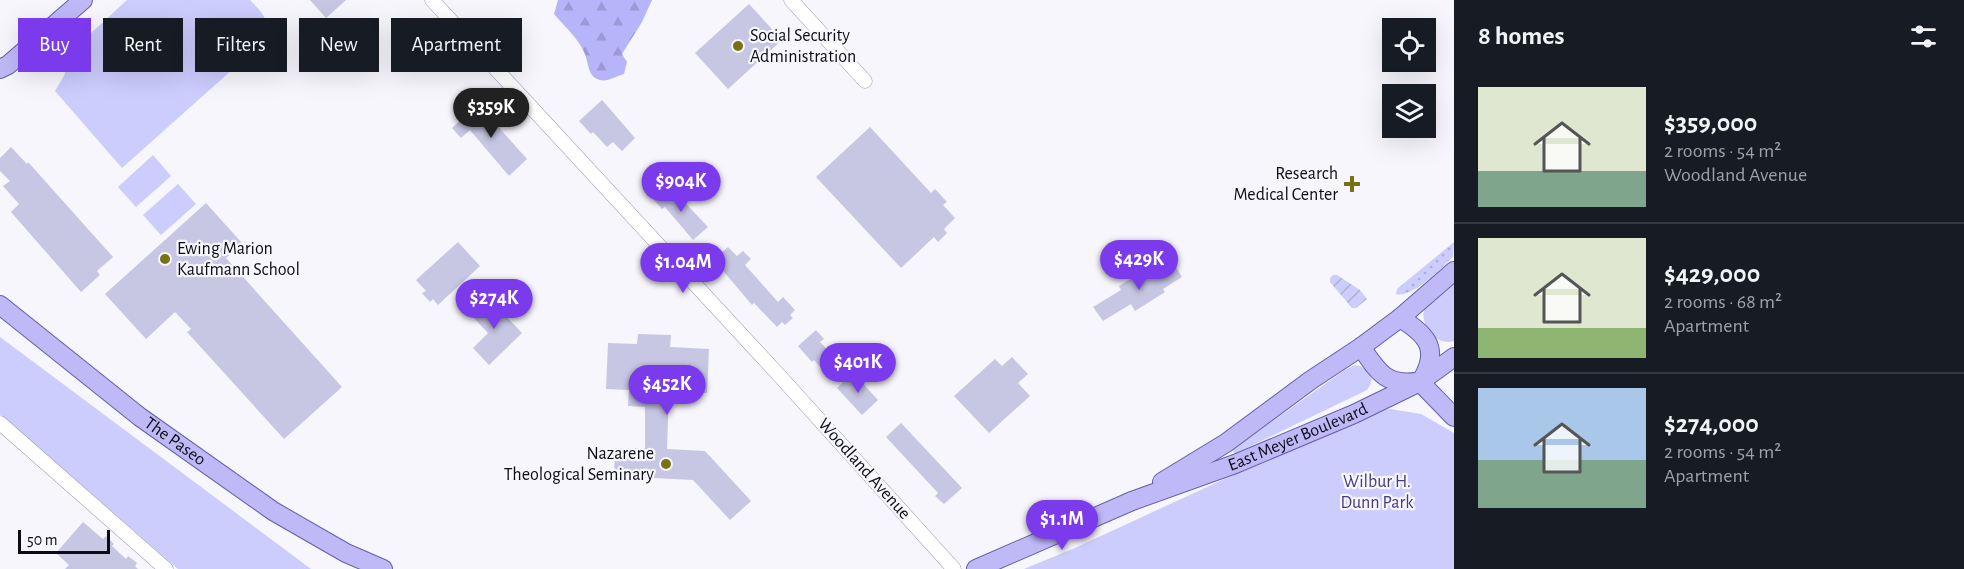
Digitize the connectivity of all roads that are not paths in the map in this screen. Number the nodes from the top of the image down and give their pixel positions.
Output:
1 (83, 0) edge
2 (432, 0) edge
3 (791, 0) edge
4 (4, 67) edge
5 (865, 81) dead end
6 (0, 82) edge
7 (1454, 271) edge
8 (0, 305) edge
9 (1400, 318) junction
10 (1361, 348) junction
11 (1454, 357) edge
12 (1420, 382) junction
13 (1454, 417) edge
14 (0, 423) edge
15 (1132, 501) junction
16 (349, 561) edge
17 (166, 569) edge
18 (383, 569) edge
19 (954, 569) edge
20 (976, 569) edge

1 - 4 main road
2 - 19 street, Woodland Avenue
3 - 5 street
4 - 6 main road
7 - 9 main road
8 - 16 main road, The Paseo
9 - 10 main road
9 - 12 main road
10 - 12 main road
10 - 15 main road, East Meyer Boulevard
11 - 12 main road, East Meyer Boulevard
12 - 13 main road
12 - 15 main road, East Meyer Boulevard
14 - 17 street
15 - 20 main road, East Meyer Boulevard
16 - 18 main road

